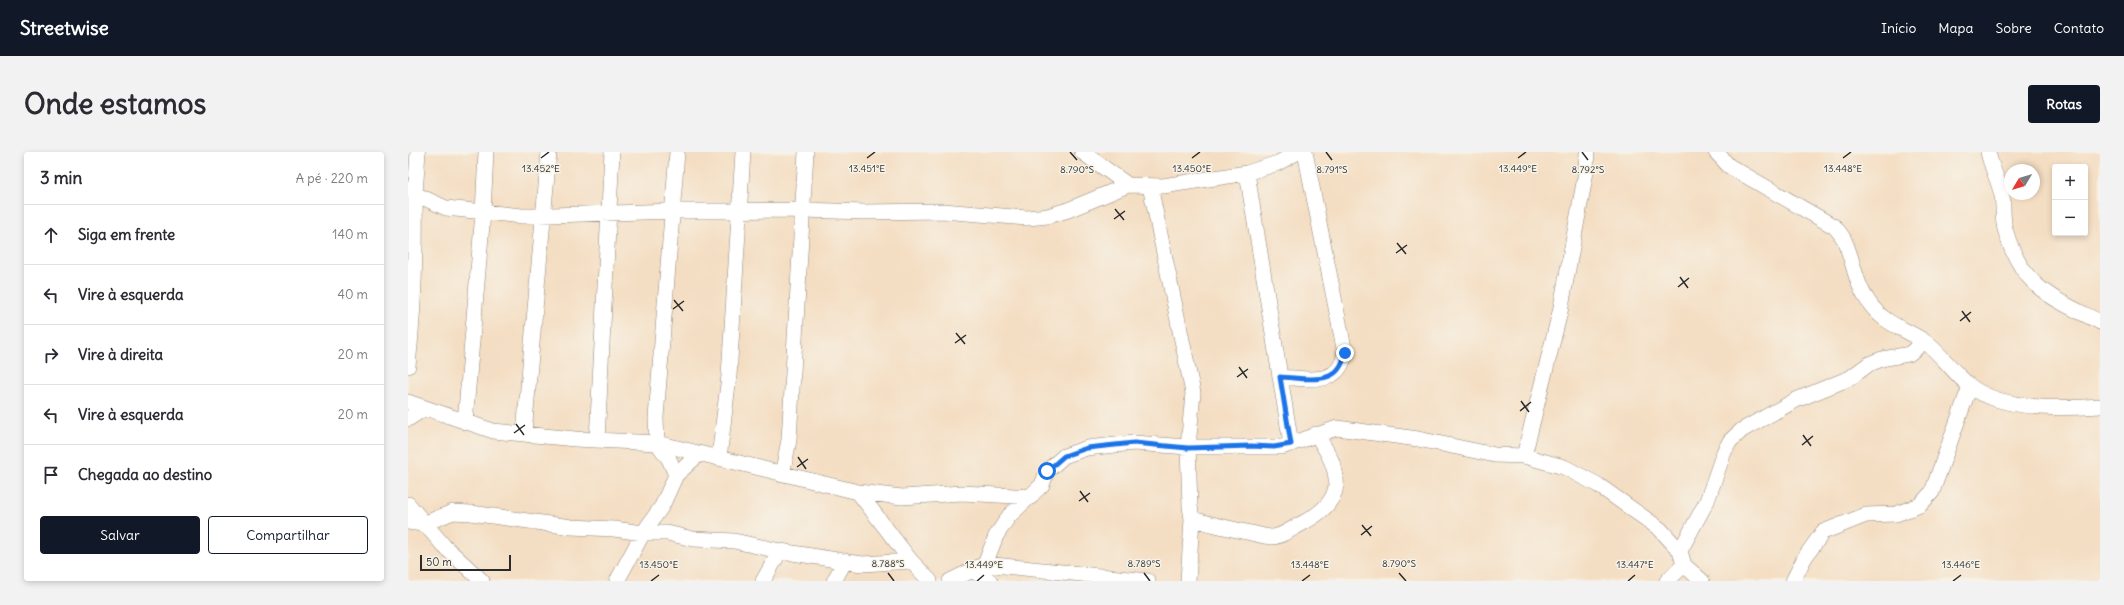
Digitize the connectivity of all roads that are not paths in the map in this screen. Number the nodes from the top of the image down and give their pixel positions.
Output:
1 (418, 152) edge
2 (486, 152) edge
3 (549, 152) edge
4 (612, 152) edge
5 (677, 152) edge
6 (744, 152) edge
7 (806, 152) edge
8 (1082, 152) edge
9 (1298, 152) edge
10 (1305, 152) edge
11 (1587, 152) edge
12 (1716, 152) edge
13 (1988, 152) edge
14 (1247, 173) junction
15 (1128, 185) junction
16 (1150, 186) junction
17 (412, 191) edge
18 (740, 210) junction
19 (803, 210) junction
20 (673, 211) junction
21 (483, 213) junction
22 (608, 214) junction
23 (544, 215) junction
24 (412, 224) edge
25 (2100, 322) edge
26 (1924, 342) junction
27 (408, 366) edge
28 (1280, 377) junction
29 (1970, 386) junction
30 (408, 402) edge
31 (2100, 406) edge
32 (425, 408) junction
33 (408, 419) edge
34 (465, 422) junction
35 (524, 433) junction
36 (1316, 434) junction
37 (596, 440) junction
38 (657, 443) junction
39 (1291, 444) junction
40 (1188, 448) junction
41 (699, 454) junction
42 (1524, 456) junction
43 (719, 458) junction
44 (782, 475) junction
45 (676, 476) junction
46 (858, 492) junction
47 (1031, 496) junction
48 (408, 504) edge
49 (1192, 519) junction
50 (408, 522) edge
51 (423, 524) junction
52 (643, 533) junction
53 (780, 551) junction
54 (1682, 558) junction
55 (845, 561) junction
56 (911, 561) junction
57 (978, 567) junction
58 (482, 581) edge
59 (617, 581) edge
60 (763, 581) edge
61 (834, 581) edge
62 (930, 581) edge
63 (950, 581) edge
64 (990, 581) edge
65 (1148, 581) edge
66 (1188, 581) edge
67 (1667, 581) edge
68 (1702, 581) edge
69 (1793, 581) edge

1 - 17 street
2 - 21 street
3 - 23 street
4 - 22 street
5 - 20 street
6 - 18 street
7 - 19 street
8 - 15 street
9 - 14 street
10 - 28 street
11 - 42 street
12 - 26 street
13 - 25 street
14 - 16 street
14 - 28 street
15 - 16 street
15 - 19 street
16 - 40 street
17 - 21 street
17 - 24 street
18 - 19 street
18 - 20 street
18 - 43 street
19 - 44 street
20 - 22 street
20 - 38 street
21 - 23 street
21 - 34 street
22 - 23 street
22 - 37 street
23 - 35 street
24 - 27 street
26 - 29 street
26 - 54 street
28 - 39 street
29 - 31 street
29 - 69 street
30 - 32 street
32 - 33 street
32 - 34 street
34 - 35 street
35 - 37 street
36 - 39 street
36 - 42 street
36 - 49 street
37 - 38 street
38 - 41 street
38 - 45 street
39 - 40 street
40 - 47 street
40 - 49 street
41 - 43 street
41 - 45 street
42 - 54 street
43 - 44 street
44 - 46 street
45 - 52 street
46 - 47 street
46 - 56 street
47 - 57 street
48 - 51 street
49 - 66 street
50 - 51 street
51 - 52 street
51 - 58 street
52 - 53 street
52 - 59 street
53 - 55 street
53 - 60 street
54 - 67 street
54 - 68 street
55 - 56 street
55 - 61 street
56 - 62 street
57 - 63 street
57 - 64 street
57 - 65 street

